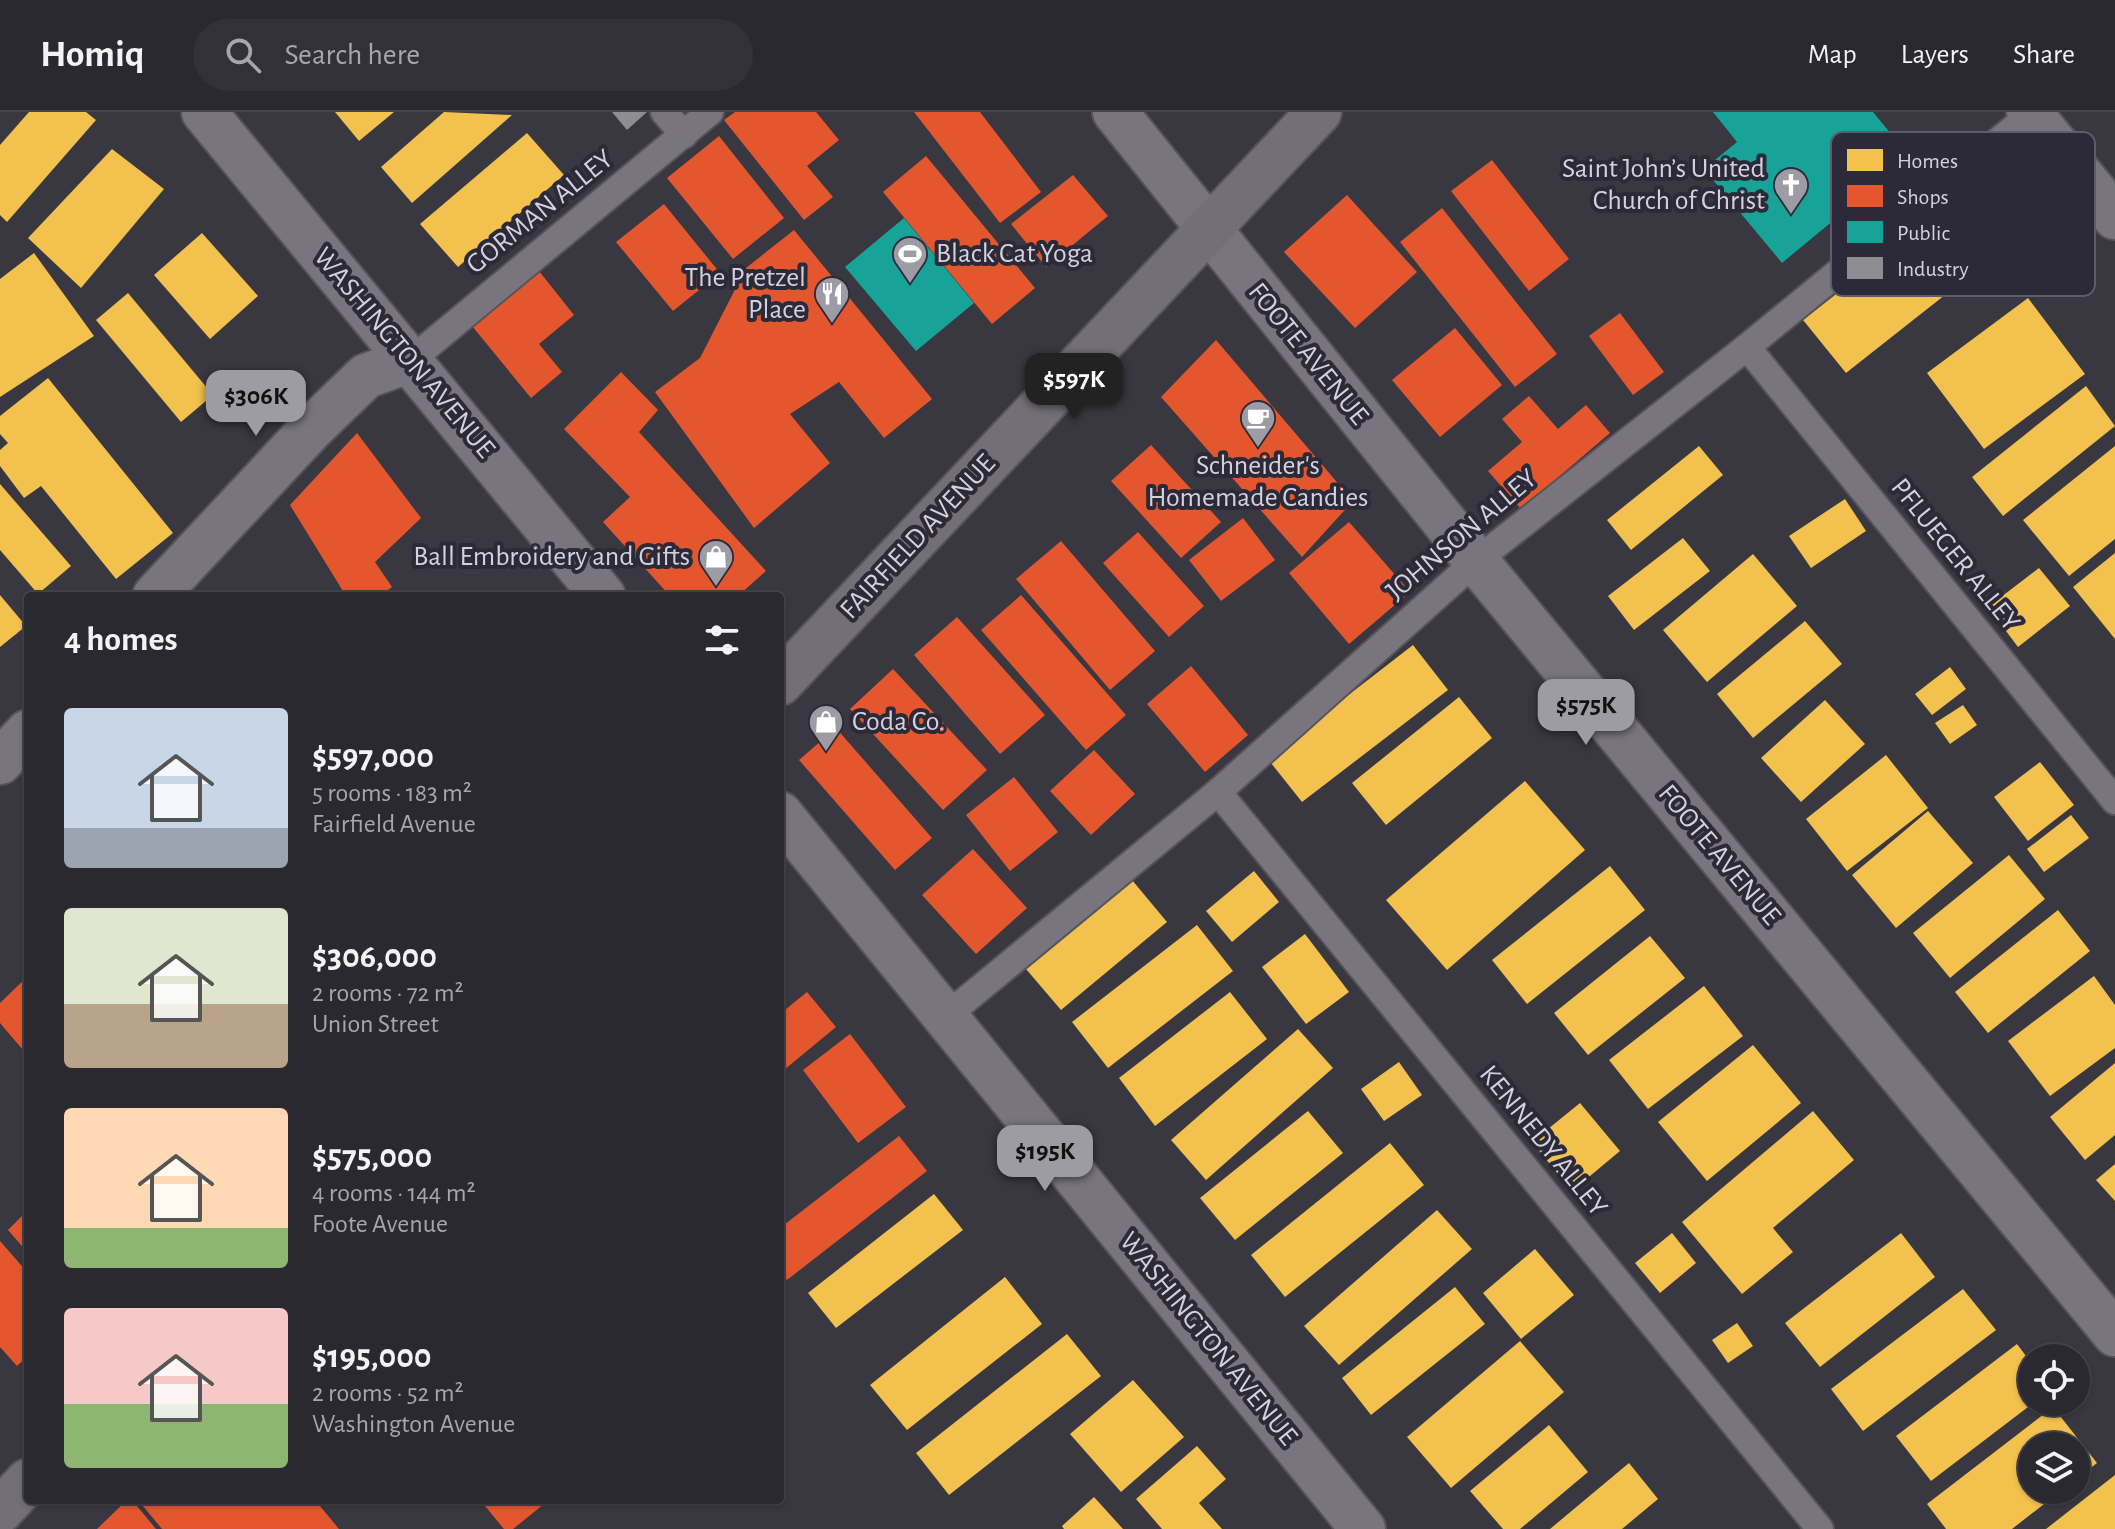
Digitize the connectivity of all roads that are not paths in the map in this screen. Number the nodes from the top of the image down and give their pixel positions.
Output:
1 (204, 112) edge
2 (664, 112) edge
3 (710, 112) edge
4 (1115, 112) edge
5 (1319, 112) edge
6 (2030, 113) edge
7 (2007, 132) edge
8 (2046, 132) edge
9 (684, 135) junction
10 (2095, 193) edge
11 (2115, 217) edge
12 (1207, 231) junction
13 (1831, 278) edge
14 (1747, 347) junction
15 (411, 360) junction
16 (1476, 561) junction
17 (159, 592) edge
18 (600, 592) edge
19 (784, 679) edge
20 (24, 736) edge
21 (0, 762) edge
22 (1218, 792) junction
23 (2115, 801) edge
24 (784, 819) edge
25 (945, 1017) junction
26 (2115, 1334) edge
27 (24, 1485) edge
28 (0, 1511) edge
29 (1363, 1529) edge
30 (1820, 1529) edge

1 - 15 street, WASHINGTON AVENUE
2 - 9 lane
3 - 9 lane, GORMAN ALLEY
4 - 12 street, FOOTE AVENUE
5 - 12 main road, FAIRFIELD AVENUE
6 - 7 lane, JOHNSON ALLEY
6 - 8 street
9 - 15 lane, GORMAN ALLEY
10 - 11 street
12 - 16 street, FOOTE AVENUE
12 - 19 main road, FAIRFIELD AVENUE
13 - 14 lane, JOHNSON ALLEY
14 - 16 lane, JOHNSON ALLEY
14 - 23 lane, PFLUEGER ALLEY
15 - 17 street
15 - 18 street, WASHINGTON AVENUE
16 - 22 lane, JOHNSON ALLEY
16 - 26 street, FOOTE AVENUE
20 - 21 street
22 - 25 lane, JOHNSON ALLEY
22 - 30 lane, KENNEDY ALLEY
24 - 25 street, WASHINGTON AVENUE
25 - 29 street, WASHINGTON AVENUE
27 - 28 main road

